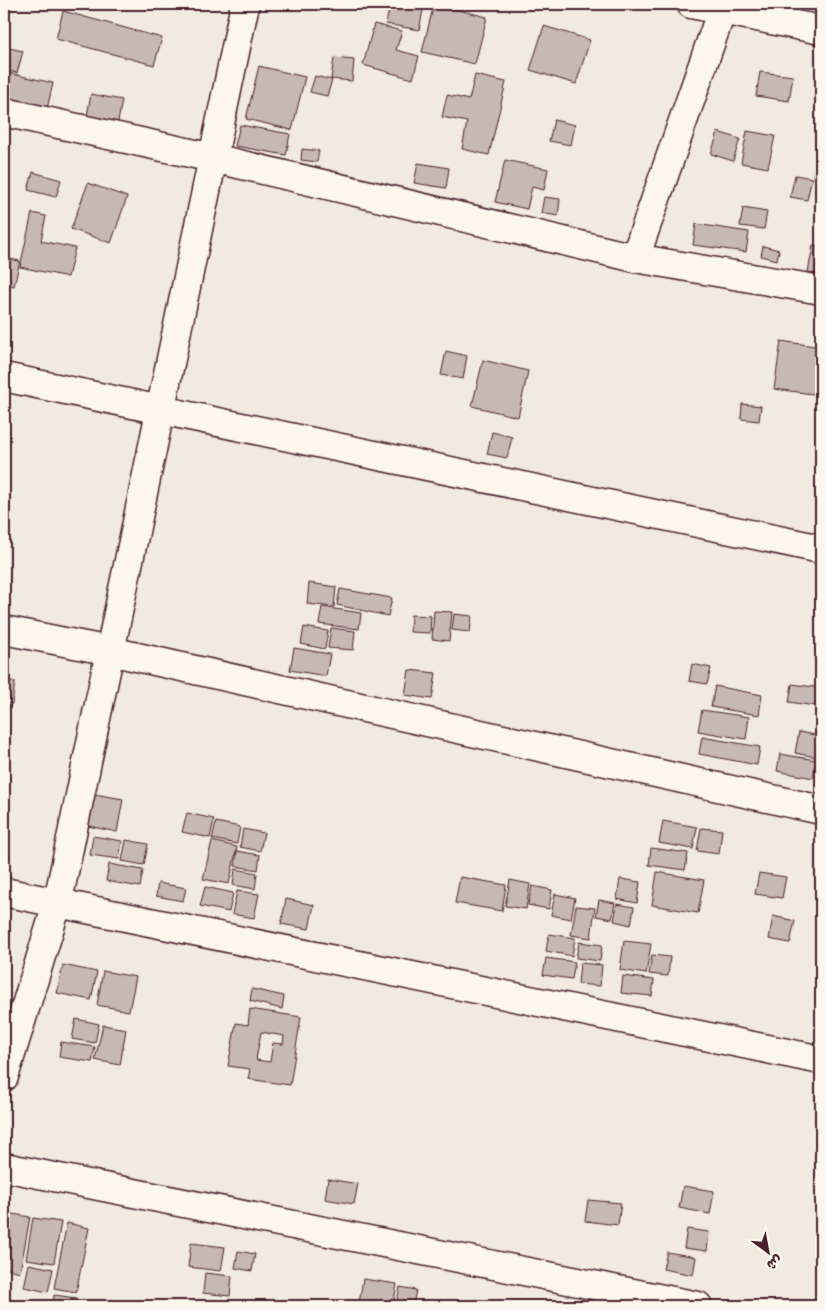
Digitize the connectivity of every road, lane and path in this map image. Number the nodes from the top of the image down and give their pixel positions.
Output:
1 (245, 4) edge
2 (691, 4) edge
3 (722, 10) junction
4 (821, 30) edge
5 (4, 112) edge
6 (213, 158) junction
7 (635, 258) junction
8 (821, 290) edge
9 (4, 378) edge
10 (160, 409) junction
11 (821, 549) edge
12 (4, 630) edge
13 (110, 651) junction
14 (821, 810) edge
15 (4, 892) edge
16 (58, 901) junction
17 (821, 1060) edge
18 (4, 1077) edge
19 (4, 1167) edge
20 (698, 1306) edge

1 - 6 street
2 - 3 street
3 - 4 street
3 - 7 street
5 - 6 street
6 - 7 street
6 - 10 street
7 - 8 street
9 - 10 street
10 - 11 street
10 - 13 street
12 - 13 street
13 - 14 street
13 - 16 street
15 - 16 street
16 - 17 street
16 - 18 street
19 - 20 street

